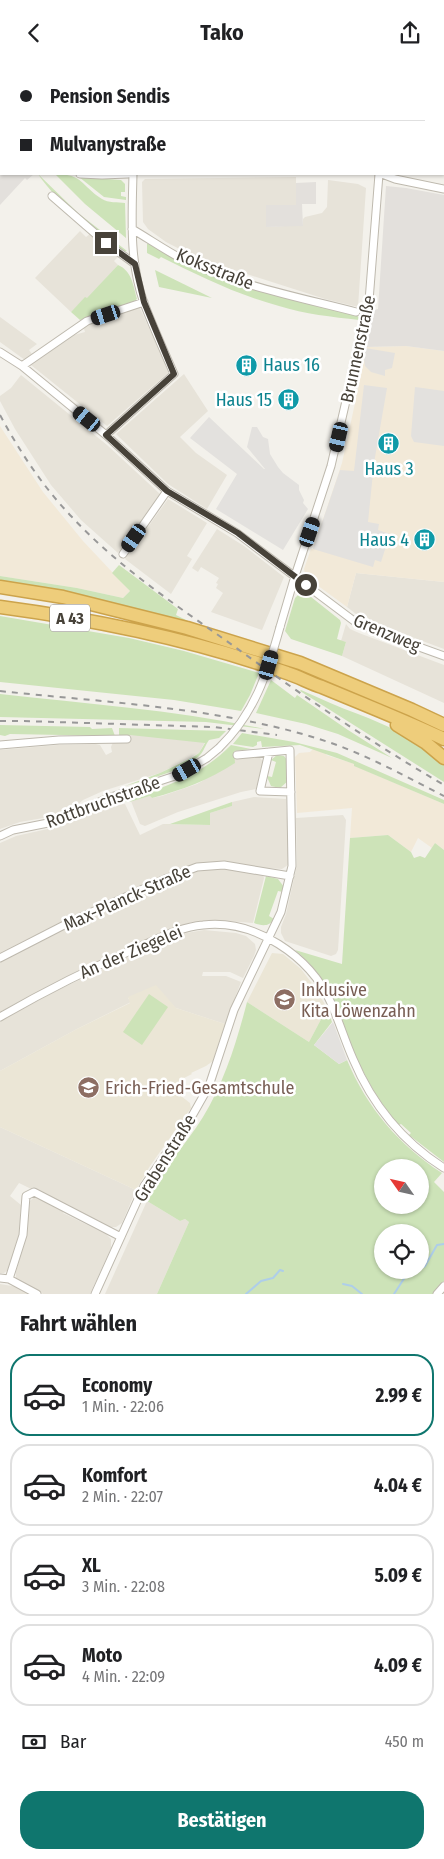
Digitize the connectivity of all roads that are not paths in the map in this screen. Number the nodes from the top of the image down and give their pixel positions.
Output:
1 (134, 175) edge
2 (381, 175) edge
3 (384, 175) edge
4 (444, 189) edge
5 (52, 196) dead end
6 (132, 229) junction
7 (135, 264) junction
8 (144, 302) junction
9 (356, 312) dead end
10 (0, 352) edge
11 (22, 366) junction
12 (106, 435) junction
13 (167, 491) junction
14 (123, 554) dead end
15 (295, 577) junction
16 (0, 587) edge
17 (0, 595) edge
18 (95, 606) junction
19 (0, 607) edge
20 (444, 656) edge
21 (350, 698) junction
22 (444, 725) edge
23 (127, 739) dead end
24 (444, 739) edge
25 (0, 745) edge
26 (269, 752) junction
27 (237, 755) dead end
28 (444, 758) edge
29 (291, 792) junction
30 (0, 836) edge
31 (290, 876) junction
32 (268, 939) junction
33 (0, 958) edge
34 (0, 1017) edge
35 (444, 1168) edge
36 (121, 1237) junction
37 (0, 1278) edge
38 (9, 1279) junction
39 (444, 1286) edge
40 (37, 1294) edge
41 (96, 1294) edge
42 (437, 1294) edge

1 - 6 street
2 - 15 street, Brunnenstraße
3 - 4 street
5 - 7 street
6 - 7 street
6 - 9 street, Koksstraße
7 - 8 street
8 - 11 street
8 - 12 street
10 - 11 street, Grenzweg
11 - 12 street, Grenzweg
12 - 13 street, Grenzweg
13 - 14 street
13 - 15 street, Grenzweg
15 - 20 street, Grenzweg
15 - 30 street, Rottbruchstraße, bridge
16 - 18 highway
17 - 18 highway, A 43
18 - 22 highway, A 43
19 - 21 highway, A 43
21 - 24 highway, A 43
21 - 28 highway
23 - 25 street
26 - 27 street
26 - 29 street
26 - 29 street
29 - 31 street
31 - 32 street
31 - 33 street, Max-Planck-Straße
32 - 34 street, An der Ziegelei
32 - 35 street, An der Ziegelei
32 - 36 street, Grabenstraße
36 - 38 street
36 - 41 street, Grabenstraße
37 - 38 street
38 - 40 street
39 - 42 street

